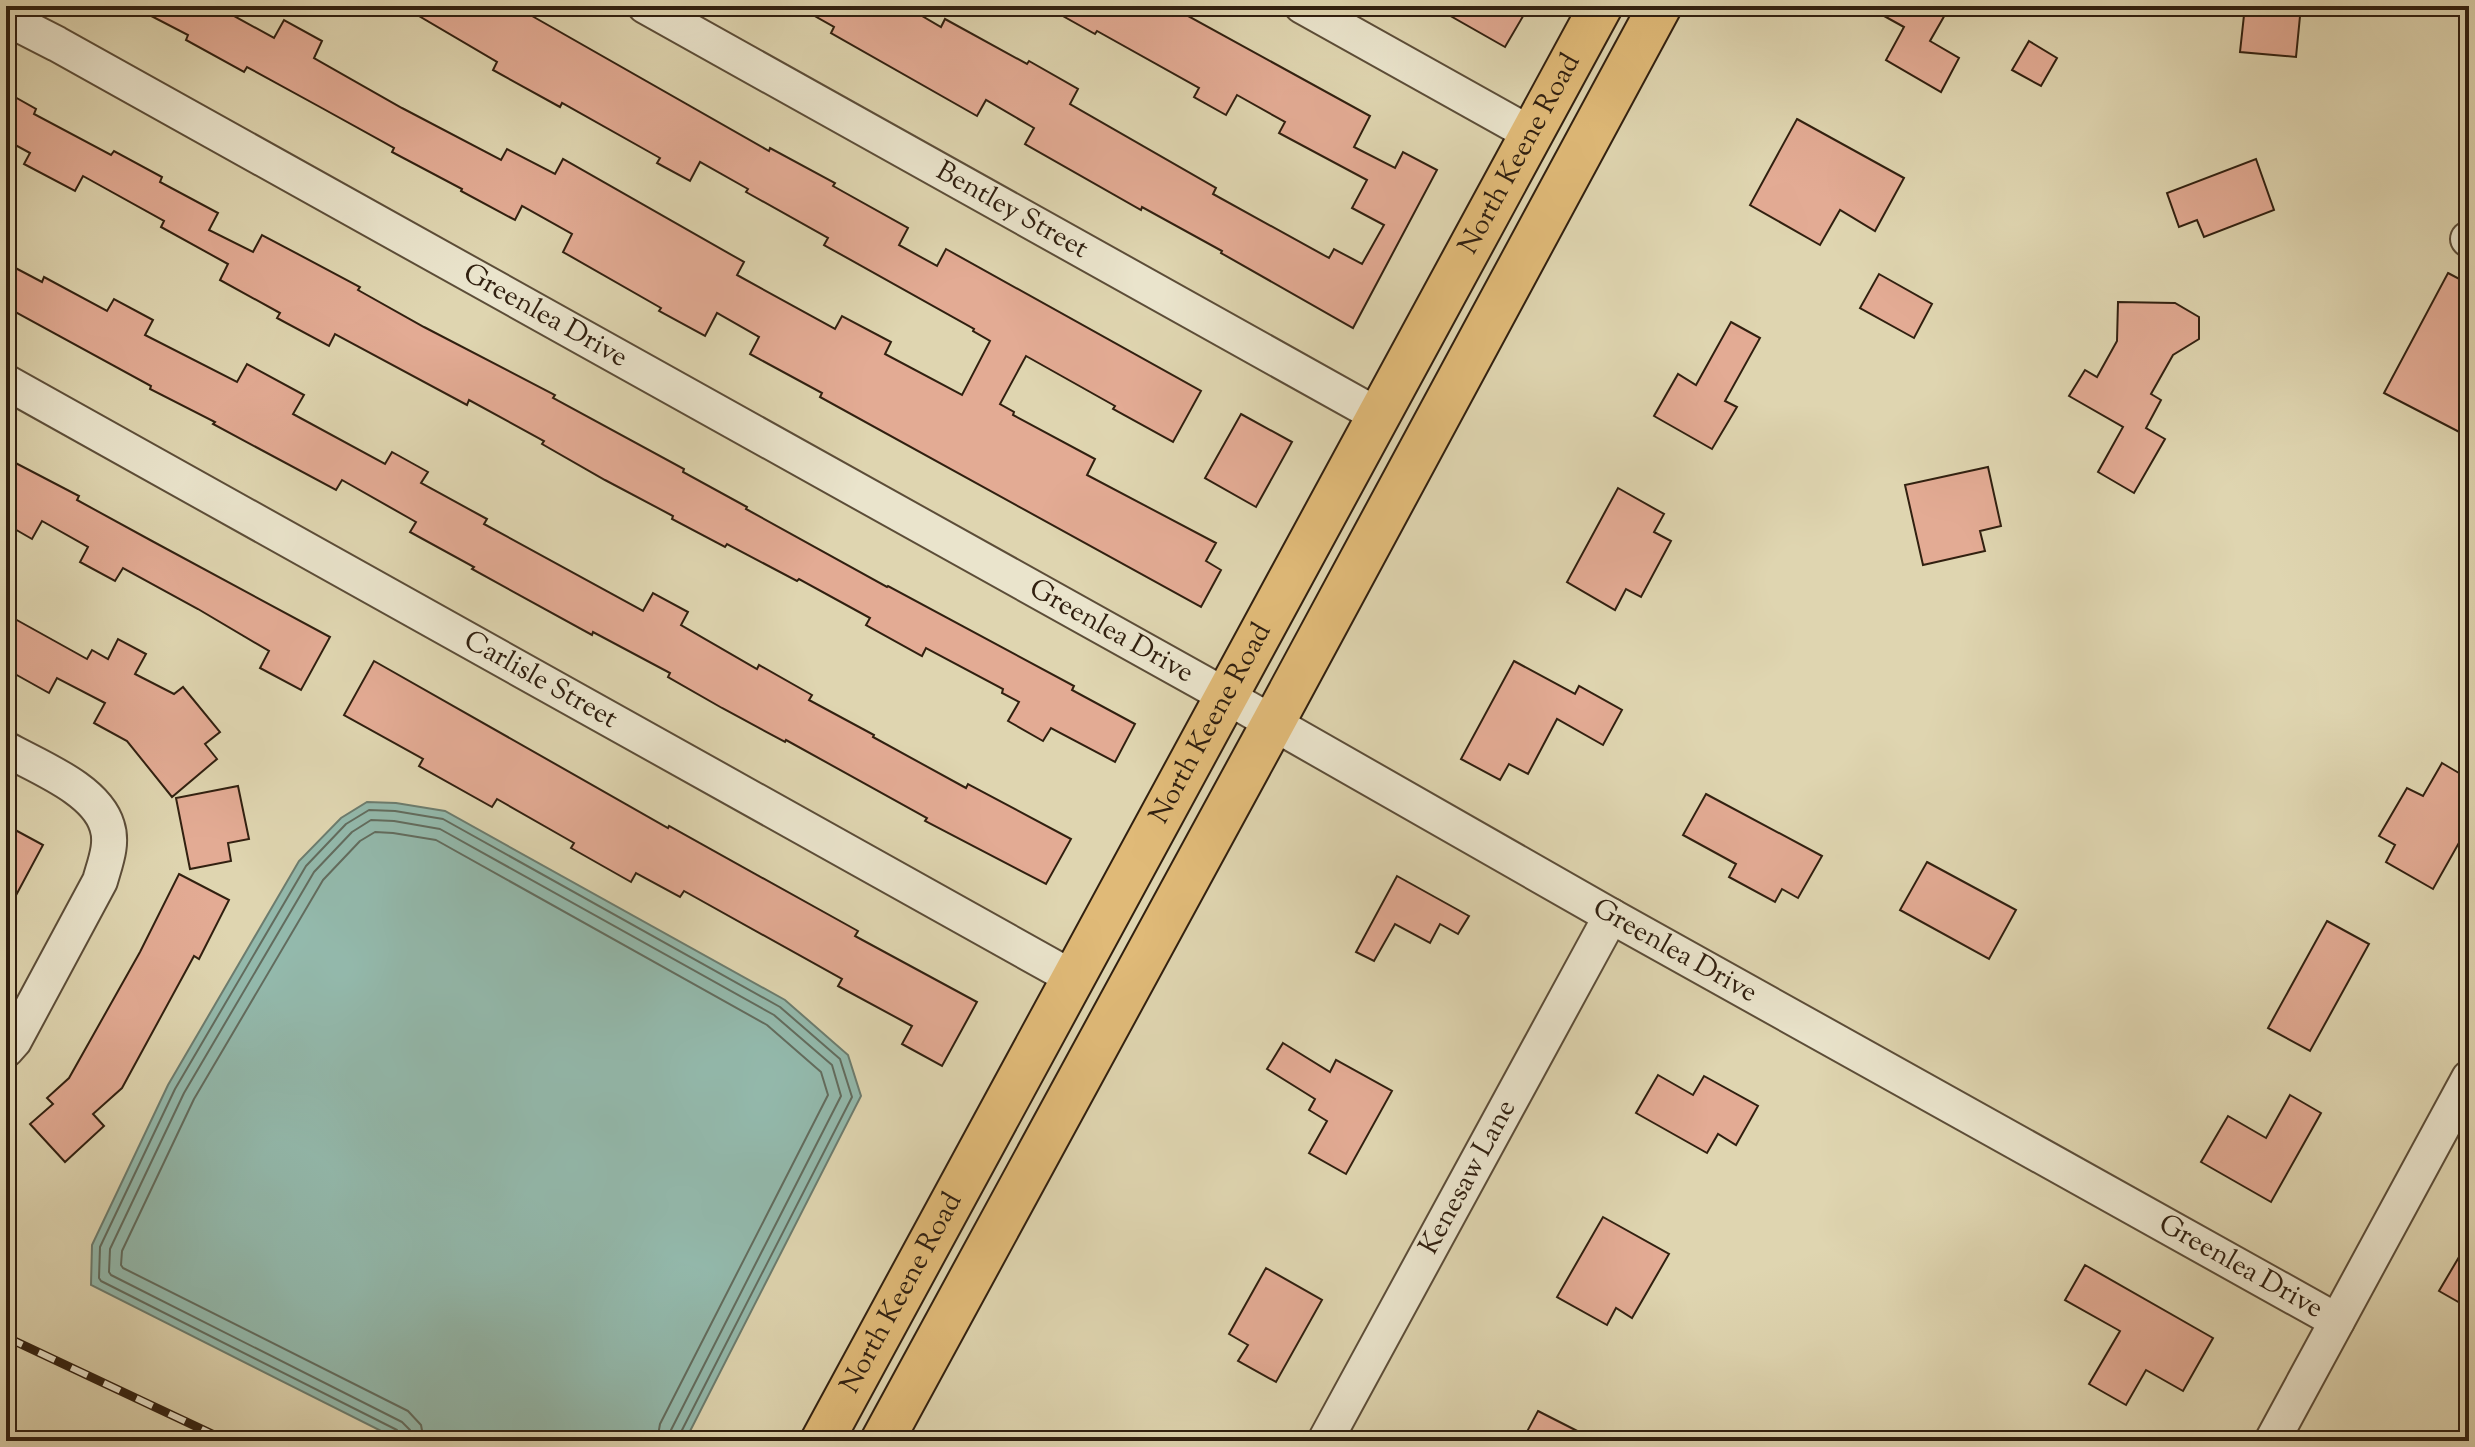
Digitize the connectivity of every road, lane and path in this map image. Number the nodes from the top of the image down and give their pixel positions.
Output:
1 (645, 6) edge
2 (1302, 6) edge
3 (1601, 6) edge
4 (1660, 6) edge
5 (6, 18) edge
6 (1531, 134) junction
7 (6, 382) edge
8 (1379, 416) junction
9 (1227, 697) junction
10 (1273, 723) junction
11 (6, 749) edge
12 (1611, 916) junction
13 (1073, 978) junction
14 (6, 1050) edge
15 (2469, 1078) edge
16 (2337, 1321) junction
17 (822, 1441) edge
18 (882, 1441) edge
19 (1325, 1441) edge
20 (2272, 1441) edge

1 - 8 street, Bentley Street
2 - 6 street
3 - 6 main road, North Keene Road
4 - 10 main road, North Keene Road
5 - 9 street, Greenlea Drive
6 - 8 main road, North Keene Road
7 - 13 street, Carlisle Street
8 - 9 main road, North Keene Road
9 - 10 street, Greenlea Drive
9 - 13 main road, North Keene Road
10 - 12 street, Greenlea Drive
10 - 18 main road, North Keene Road
11 - 14 street
12 - 16 street, Greenlea Drive
12 - 19 street, Kenesaw Lane
13 - 17 main road, North Keene Road
15 - 16 street
16 - 20 street

